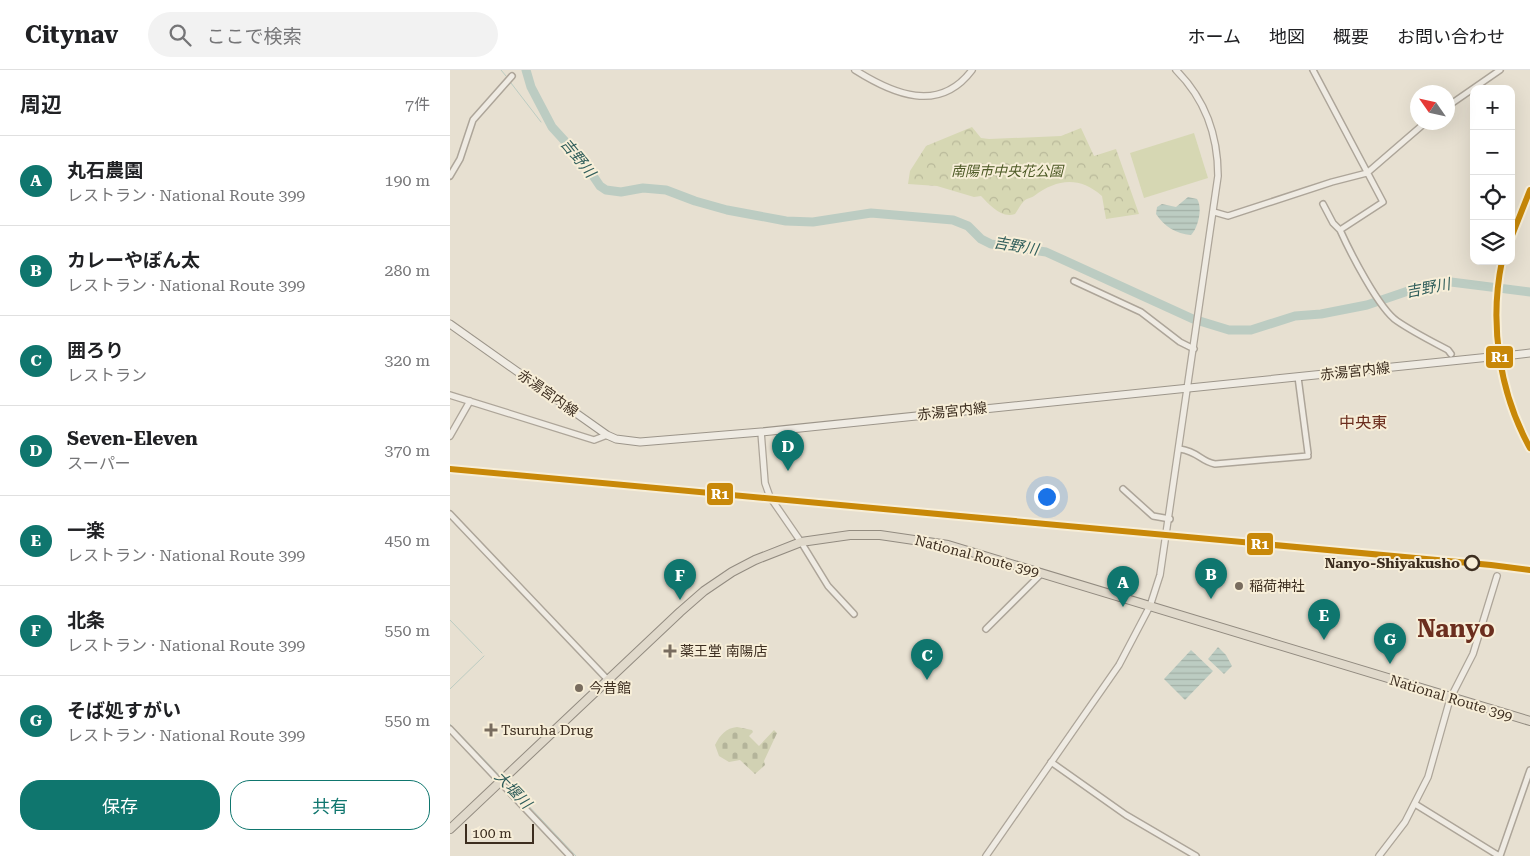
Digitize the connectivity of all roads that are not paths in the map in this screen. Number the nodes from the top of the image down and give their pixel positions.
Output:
1 (856, 70) edge
2 (972, 70) edge
3 (1176, 70) edge
4 (1313, 70) edge
5 (1500, 70) edge
6 (512, 76) dead end
7 (1455, 101) edge
8 (1417, 130) edge
9 (1367, 173) junction
10 (450, 176) edge
11 (1323, 204) dead end
12 (1214, 212) junction
13 (1340, 230) junction
14 (1074, 281) dead end
15 (450, 324) edge
16 (1194, 349) junction
17 (1530, 353) edge
18 (1451, 354) dead end
19 (1513, 355) tunnel mouth
20 (1490, 357) tunnel mouth
21 (1298, 377) junction
22 (1188, 388) junction
23 (450, 395) edge
24 (470, 402) junction
25 (761, 432) junction
26 (607, 435) junction
27 (450, 436) edge
28 (1180, 449) junction
29 (1123, 489) dead end
30 (450, 514) edge
31 (1170, 519) junction
32 (802, 542) junction
33 (1042, 573) junction
34 (1497, 576) dead end
35 (1150, 606) junction
36 (854, 614) dead end
37 (986, 629) dead end
38 (608, 680) junction
39 (1450, 699) junction
40 (1530, 721) edge
41 (450, 729) edge
42 (1051, 762) junction
43 (1530, 770) edge
44 (500, 782) junction
45 (1415, 804) junction
46 (450, 829) edge
47 (570, 856) edge
48 (986, 856) edge
49 (1196, 856) edge
50 (1379, 856) edge
51 (1499, 856) edge

1 - 2 street
3 - 12 street
4 - 9 street
5 - 7 street
6 - 10 street
8 - 9 street
9 - 12 street
9 - 13 street
11 - 13 street
12 - 16 street
13 - 18 street
14 - 16 street
15 - 26 main road, 赤湯宮内線
16 - 22 street
17 - 19 main road
20 - 21 main road, 赤湯宮内線
21 - 22 main road, 赤湯宮内線
21 - 28 street
22 - 25 main road, 赤湯宮内線
22 - 28 street
23 - 24 street
24 - 26 street
24 - 27 street
25 - 26 main road, 赤湯宮内線
25 - 32 street
28 - 31 street
29 - 31 street
30 - 38 street
31 - 35 street
32 - 33 highway, National Route 399
32 - 36 street
32 - 38 highway, National Route 399
33 - 35 highway, National Route 399
33 - 37 street
34 - 39 street
35 - 39 highway, National Route 399
35 - 42 street
38 - 44 highway, National Route 399
39 - 40 highway, National Route 399
39 - 45 street
41 - 44 street
42 - 48 street
42 - 49 street
43 - 51 street
44 - 46 highway, National Route 399
44 - 47 street
45 - 50 street
45 - 51 street

